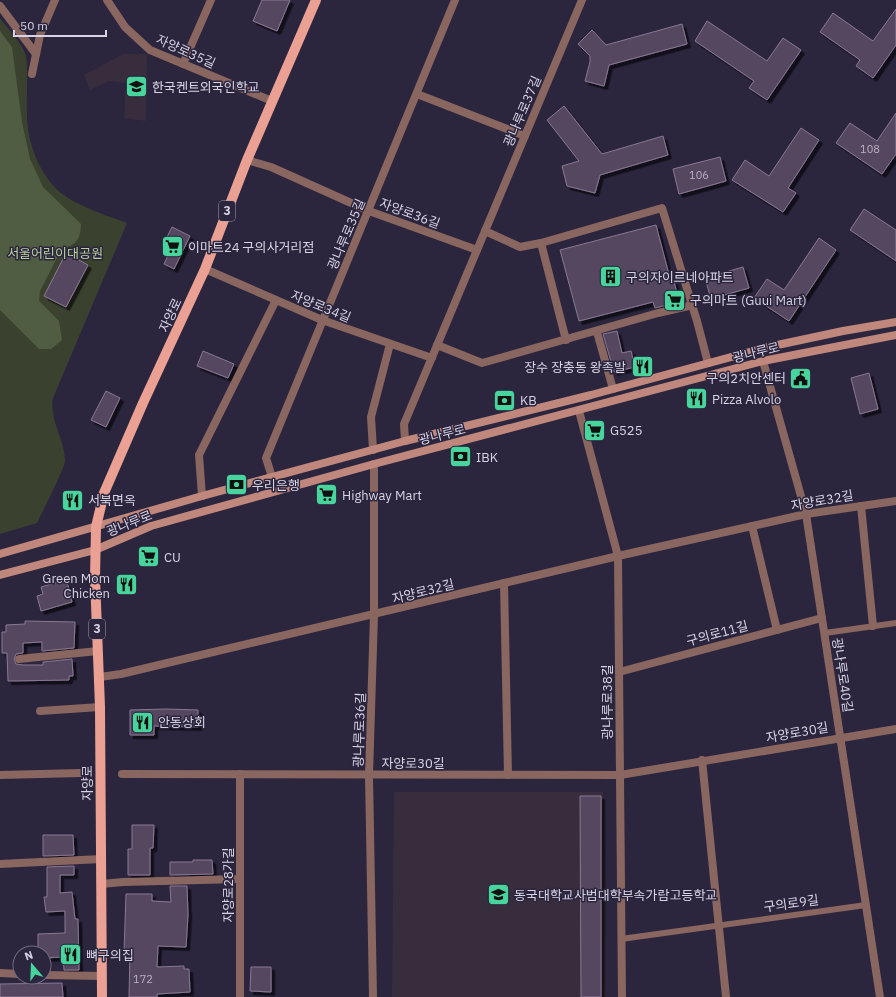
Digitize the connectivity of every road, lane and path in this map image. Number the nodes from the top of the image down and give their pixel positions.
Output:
1 (56, 0) edge
2 (107, 0) edge
3 (211, 0) edge
4 (316, 0) edge
5 (455, 0) edge
6 (582, 0) edge
7 (0, 6) edge
8 (36, 54) junction
9 (183, 64) junction
10 (32, 74) dead end
11 (417, 94) junction
12 (272, 101) junction
13 (525, 136) junction
14 (247, 160) junction
15 (369, 211) junction
16 (485, 231) junction
17 (541, 243) junction
18 (477, 250) junction
19 (205, 270) junction
20 (276, 300) junction
21 (693, 305) junction
22 (322, 320) junction
23 (896, 322) edge
24 (597, 332) junction
25 (896, 335) edge
26 (566, 340) junction
27 (390, 344) junction
28 (437, 345) junction
29 (432, 358) junction
30 (763, 361) junction
31 (708, 363) junction
32 (613, 389) junction
33 (579, 411) junction
34 (406, 441) junction
35 (373, 450) junction
36 (374, 464) junction
37 (272, 477) junction
38 (202, 496) junction
39 (896, 501) edge
40 (861, 506) junction
41 (806, 514) junction
42 (752, 526) junction
43 (96, 527) junction
44 (95, 550) junction
45 (0, 554) edge
46 (618, 556) junction
47 (0, 575) edge
48 (504, 583) junction
49 (374, 615) junction
50 (822, 618) junction
51 (896, 622) edge
52 (873, 626) junction
53 (777, 630) junction
54 (825, 633) junction
55 (98, 651) junction
56 (19, 658) dead end
57 (619, 672) junction
58 (100, 677) junction
59 (100, 707) junction
60 (40, 711) dead end
61 (896, 729) edge
62 (840, 737) junction
63 (702, 760) junction
64 (81, 773) dead end
65 (122, 774) dead end
66 (240, 774) junction
67 (0, 775) edge
68 (369, 775) junction
69 (508, 775) junction
70 (620, 775) junction
71 (101, 859) junction
72 (0, 864) edge
73 (240, 879) junction
74 (101, 884) junction
75 (866, 905) junction
76 (719, 925) junction
77 (621, 939) junction
78 (0, 974) edge
79 (12, 974) edge
80 (52, 975) edge
81 (102, 976) junction
82 (102, 997) edge
83 (240, 997) edge
84 (373, 997) edge
85 (622, 997) edge
86 (726, 997) edge
87 (880, 997) edge

1 - 8 street
2 - 9 street, 자양로35길
3 - 9 street
4 - 12 main road, 자양로 / 3
5 - 11 street, 광나루로35길
6 - 13 street, 광나루로37길
7 - 8 street
8 - 10 street
9 - 12 street, 자양로35길
11 - 13 street
11 - 15 street, 광나루로35길
12 - 14 main road, 자양로 / 3
13 - 16 street, 광나루로37길
14 - 15 street, 자양로36길
14 - 19 main road, 자양로 / 3
15 - 18 street, 자양로36길
15 - 22 street, 광나루로35길
16 - 17 street
16 - 18 street, 광나루로37길
17 - 21 street
17 - 26 street
18 - 28 street, 광나루로37길
19 - 20 street, 자양로34길
19 - 43 main road, 자양로 / 3
20 - 22 street, 자양로34길
20 - 38 street
21 - 24 street
21 - 31 street
22 - 27 street, 자양로34길
22 - 37 street, 광나루로35길
23 - 31 main road, 광나루로
24 - 26 street
24 - 32 street
25 - 30 main road, 광나루로
26 - 28 street
27 - 29 street, 자양로34길
27 - 35 street
28 - 29 street, 광나루로37길
29 - 34 street, 광나루로37길
30 - 33 main road, 광나루로
30 - 41 street, 광나루로40길
31 - 32 main road, 광나루로
32 - 34 main road, 광나루로
33 - 36 main road, 광나루로
33 - 46 street, 광나루로38길
34 - 35 main road, 광나루로
35 - 37 main road, 광나루로
36 - 44 main road, 광나루로
36 - 49 street, 광나루로36길
37 - 38 main road, 광나루로
38 - 43 main road, 광나루로
39 - 40 street, 자양로32길
40 - 41 street, 자양로32길
40 - 52 street
41 - 42 street, 자양로32길
41 - 50 street, 광나루로40길
42 - 46 street, 자양로32길
42 - 53 street
43 - 44 main road, 자양로 / 3
43 - 45 main road, 광나루로
44 - 47 main road, 광나루로
44 - 55 main road, 자양로 / 3
46 - 48 street, 자양로32길
46 - 57 street, 광나루로38길
48 - 49 street, 자양로32길
48 - 69 street
49 - 58 street, 자양로32길
49 - 68 street, 광나루로36길
50 - 53 street, 구의로11길
50 - 54 street, 광나루로40길
51 - 52 lane
52 - 54 lane
53 - 57 street, 구의로11길
54 - 62 street, 광나루로40길
55 - 56 street
55 - 58 main road, 자양로 / 3
57 - 70 street, 광나루로38길
58 - 59 main road, 자양로 / 3
59 - 60 street
59 - 71 main road, 자양로 / 3
61 - 62 street, 자양로30길
62 - 63 street, 자양로30길
62 - 75 street, 광나루로40길
63 - 70 street, 자양로30길
63 - 76 street
64 - 67 street
65 - 66 street, 자양로30길
66 - 68 street, 자양로30길
66 - 73 street, 자양로28가길
68 - 69 street, 자양로30길
68 - 84 street, 광나루로36길
69 - 70 street, 자양로30길
70 - 77 street, 광나루로38길
71 - 72 street
71 - 74 main road, 자양로 / 3
73 - 74 street
73 - 83 street, 자양로28가길
74 - 81 main road, 자양로 / 3
75 - 76 lane, 구의로9길
75 - 87 street, 광나루로40길
76 - 77 lane, 구의로9길
76 - 86 street
77 - 85 street, 광나루로38길
78 - 79 street
80 - 81 street
81 - 82 main road, 자양로 / 3

